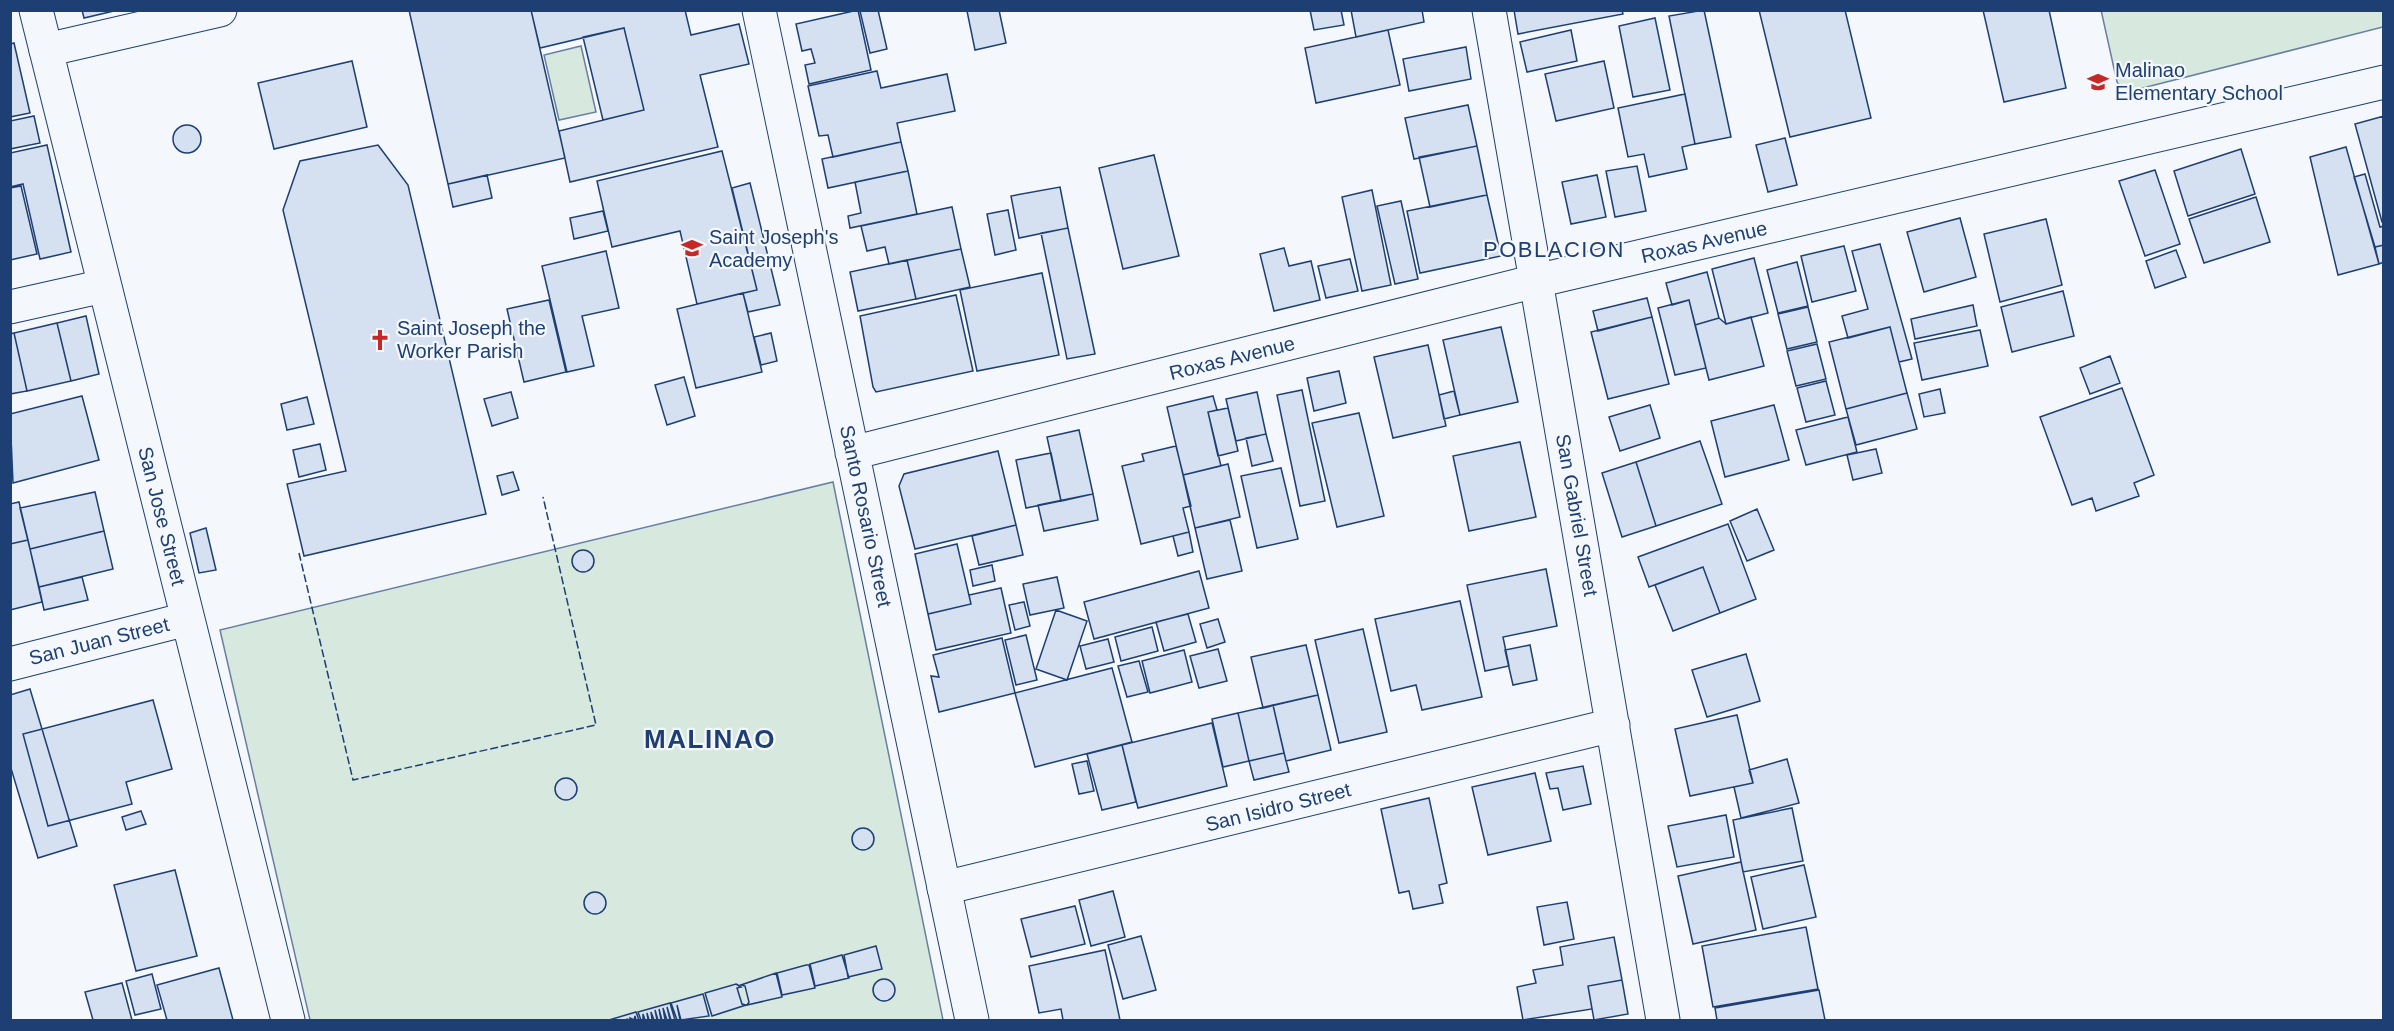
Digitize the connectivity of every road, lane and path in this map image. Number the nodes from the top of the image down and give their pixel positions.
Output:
1 (36, 10) edge
2 (220, 10) edge
3 (759, 10) edge
4 (1489, 10) edge
5 (46, 50) junction
6 (2384, 82) edge
7 (1536, 281) junction
8 (104, 286) junction
9 (10, 307) edge
10 (852, 453) junction
11 (188, 619) junction
12 (10, 664) edge
13 (1613, 725) junction
14 (944, 888) junction
15 (288, 1020) edge
16 (972, 1020) edge
17 (1663, 1020) edge

1 - 5 main road, San Jose Street
2 - 5 main road
3 - 10 main road, Santo Rosario Street
4 - 7 main road, San Gabriel Street
5 - 8 main road, San Jose Street
6 - 7 main road, Roxas Avenue
7 - 10 main road, Roxas Avenue
7 - 13 main road, San Gabriel Street
8 - 9 main road
8 - 11 main road, San Jose Street
10 - 14 main road, Santo Rosario Street
11 - 12 main road, San Juan Street
11 - 15 main road, San Jose Street
13 - 14 main road, San Isidro Street
13 - 17 main road, San Gabriel Street
14 - 16 main road, Santo Rosario Street

